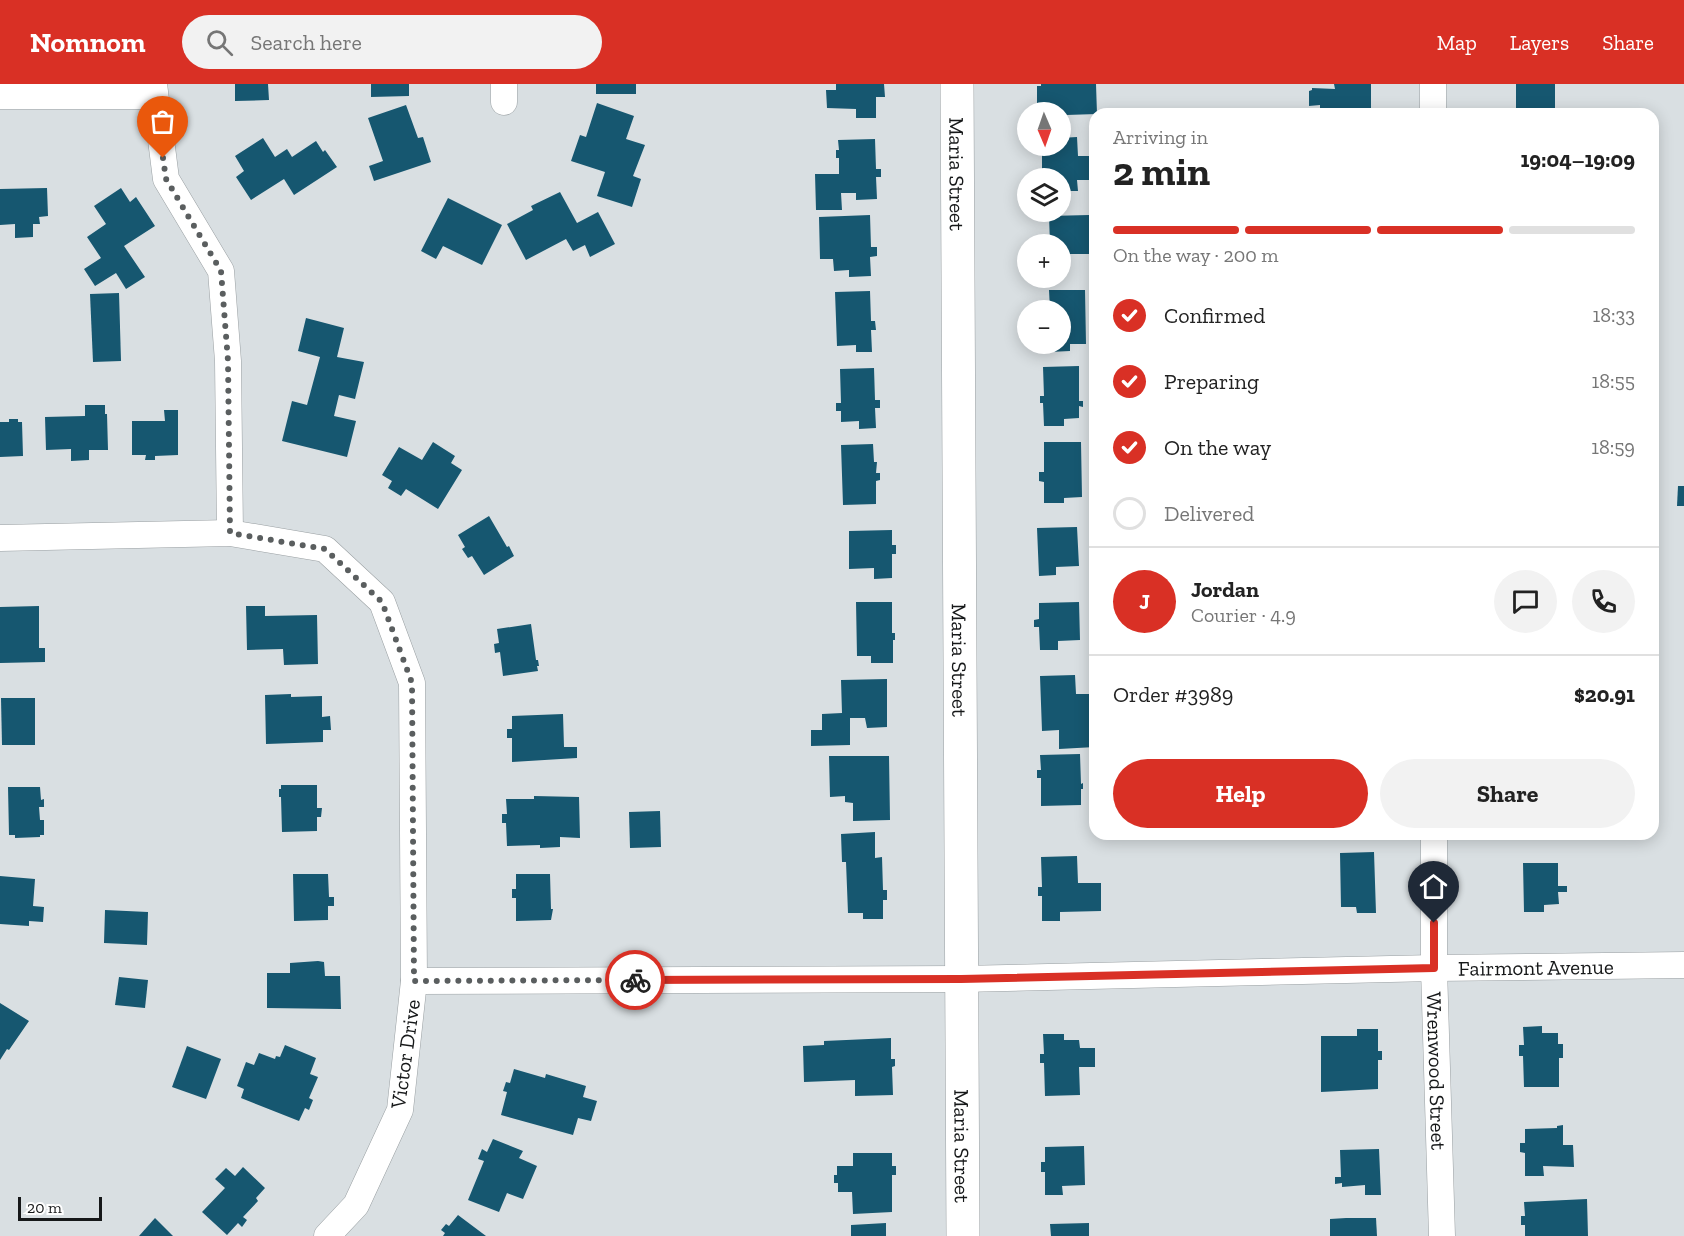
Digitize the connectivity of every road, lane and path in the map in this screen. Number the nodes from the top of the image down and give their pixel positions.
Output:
1 (957, 84) edge
2 (1433, 84) edge
3 (154, 90) edge
4 (0, 96) edge
5 (1433, 108) edge
6 (230, 533) junction
7 (0, 538) edge
8 (1434, 840) edge
9 (1684, 965) edge
10 (1434, 968) junction
11 (961, 979) junction
12 (414, 981) junction
13 (327, 1236) edge
14 (963, 1236) edge
15 (1442, 1236) edge

1 - 11 street, Maria Street
2 - 5 street
3 - 4 street
3 - 6 street
6 - 7 street
6 - 12 street, Victor Drive
8 - 10 street, Wrenwood Street
9 - 10 street, Fairmont Avenue
10 - 11 street, Fairmont Avenue
10 - 15 street, Wrenwood Street
11 - 12 street, Fairmont Avenue
11 - 14 street, Maria Street
12 - 13 street, Victor Drive

